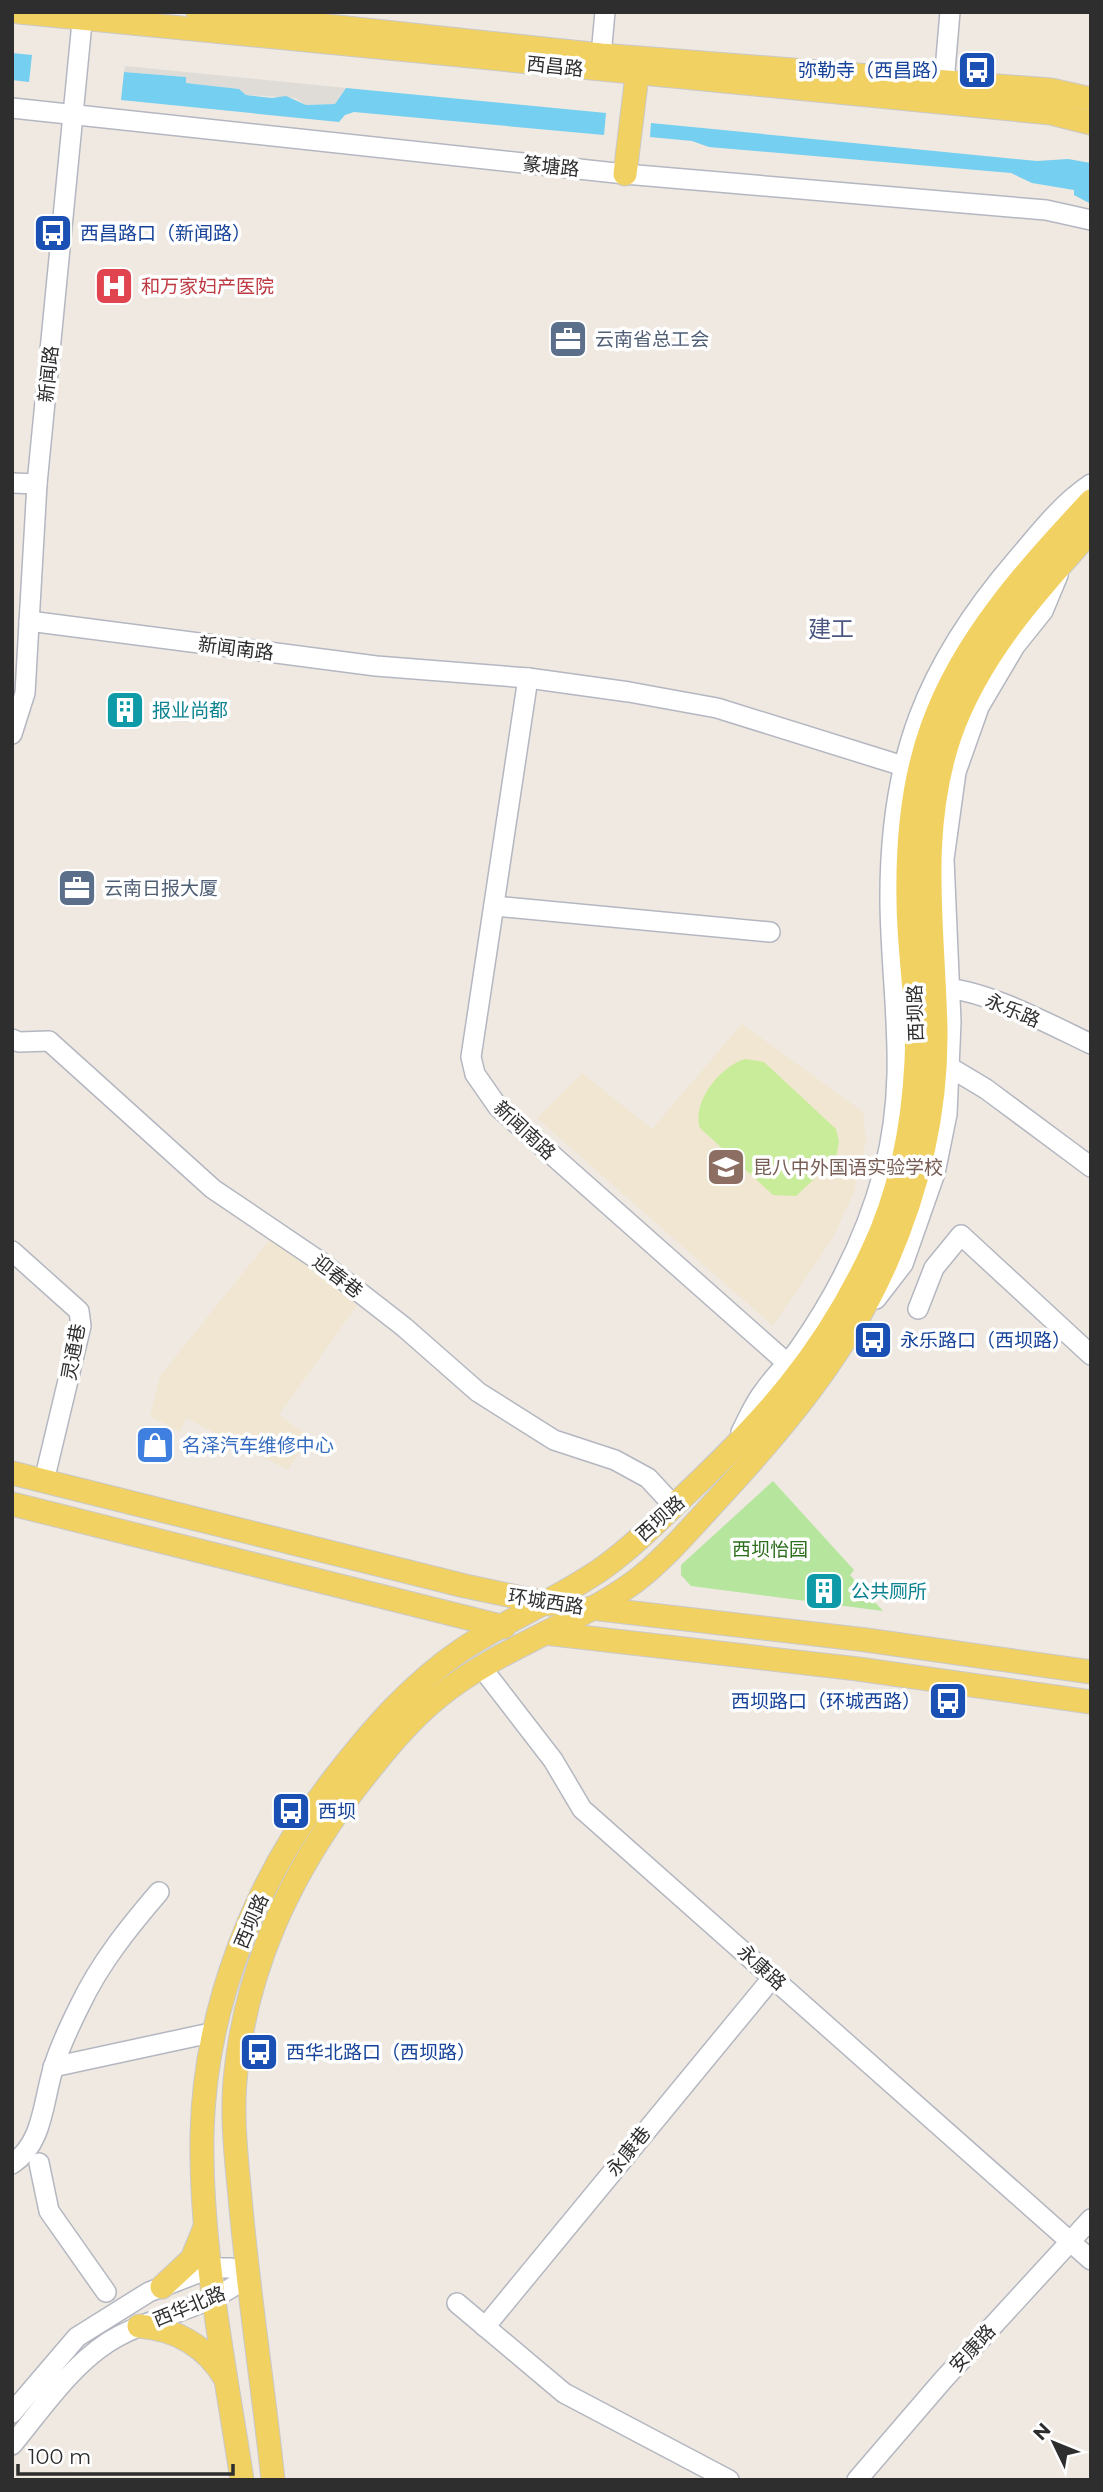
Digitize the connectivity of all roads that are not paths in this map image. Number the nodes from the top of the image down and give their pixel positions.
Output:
1 (19, 12) edge
2 (198, 12) edge
3 (605, 12) edge
4 (950, 12) edge
5 (83, 15) edge
6 (601, 55) junction
7 (637, 75) junction
8 (944, 82) junction
9 (1091, 99) edge
10 (12, 108) edge
11 (74, 114) junction
12 (1091, 124) edge
13 (625, 174) junction
14 (1091, 220) edge
15 (12, 483) edge
16 (37, 484) junction
17 (1091, 484) edge
18 (1091, 501) edge
19 (1091, 531) edge
20 (29, 621) junction
21 (528, 678) junction
22 (12, 734) edge
23 (903, 766) junction
24 (494, 906) junction
25 (771, 932) dead end
26 (940, 988) junction
27 (12, 1039) edge
28 (1091, 1044) edge
29 (951, 1068) junction
30 (1091, 1167) edge
31 (12, 1251) edge
32 (918, 1309) dead end
33 (847, 1336) junction
34 (1091, 1355) edge
35 (787, 1363) junction
36 (730, 1453) junction
37 (12, 1473) edge
38 (44, 1480) junction
39 (12, 1504) edge
40 (674, 1506) junction
41 (544, 1603) junction
42 (593, 1608) junction
43 (498, 1626) junction
44 (550, 1634) junction
45 (482, 1668) junction
46 (1091, 1672) edge
47 (1091, 1702) edge
48 (159, 1892) dead end
49 (773, 1977) junction
50 (215, 2032) junction
51 (53, 2067) junction
52 (39, 2163) dead end
53 (12, 2164) edge
54 (206, 2210) junction
55 (1091, 2219) edge
56 (1070, 2241) junction
57 (1091, 2260) edge
58 (211, 2268) junction
59 (247, 2276) junction
60 (162, 2287) junction
61 (106, 2292) dead end
62 (215, 2296) junction
63 (457, 2302) dead end
64 (139, 2326) junction
65 (485, 2327) junction
66 (227, 2382) junction
67 (12, 2413) edge
68 (12, 2445) edge
69 (242, 2480) edge
70 (273, 2480) edge
71 (729, 2480) edge
72 (857, 2480) edge

1 - 5 main road, 西昌路
2 - 6 main road, 西昌路
3 - 6 street
4 - 8 street
5 - 7 main road, 西昌路
5 - 11 street, 新闻路
6 - 8 main road, 西昌路
7 - 12 main road, 西昌路
7 - 13 main road
8 - 9 main road, 西昌路
10 - 11 street, 篆塘路
11 - 13 street, 篆塘路
11 - 16 street, 新闻路
13 - 14 street, 篆塘路
15 - 16 street
16 - 20 street, 新闻路
17 - 23 street
18 - 36 main road, 西坝路
19 - 26 main road, 西坝路
20 - 21 street, 新闻南路
20 - 22 street, 新闻路
21 - 23 street, 新闻南路
21 - 24 street, 新闻南路
23 - 35 street
24 - 25 street
24 - 35 street, 新闻南路
26 - 28 street, 永乐路
26 - 29 street
26 - 33 main road, 西坝路
27 - 40 street, 迎春巷
29 - 30 street
29 - 33 street
31 - 38 street, 灵通巷
32 - 34 street
33 - 42 main road, 西坝路
35 - 36 street
36 - 40 main road, 西坝路
37 - 38 main road, 环城西路
38 - 41 main road, 环城西路
39 - 43 main road, 环城西路
40 - 41 main road, 西坝路
41 - 42 main road, 环城西路
41 - 43 main road, 西坝路
42 - 44 main road, 西坝路
42 - 46 main road, 环城西路
43 - 44 main road, 环城西路
43 - 50 main road, 西坝路
44 - 45 main road, 西坝路
44 - 47 main road, 环城西路
45 - 49 street, 永康路
45 - 59 main road, 西坝路
48 - 51 street
49 - 56 street, 永康路
49 - 65 street, 永康巷
50 - 51 street
50 - 54 main road, 西坝路
51 - 53 street
52 - 61 street
54 - 58 main road, 西坝路
54 - 60 main road
55 - 56 street, 安康路
56 - 57 street, 永康路
56 - 72 street, 安康路
58 - 59 street, 西华北路
58 - 60 street, 西华北路
58 - 62 main road, 西坝路
59 - 62 street, 西华北路
59 - 70 main road, 西坝路
60 - 67 street, 西华北路
62 - 64 street, 西华北路
62 - 66 main road, 西坝路
63 - 65 street
64 - 66 main road
64 - 68 street, 西华北路
65 - 71 street
66 - 69 main road, 西坝路

